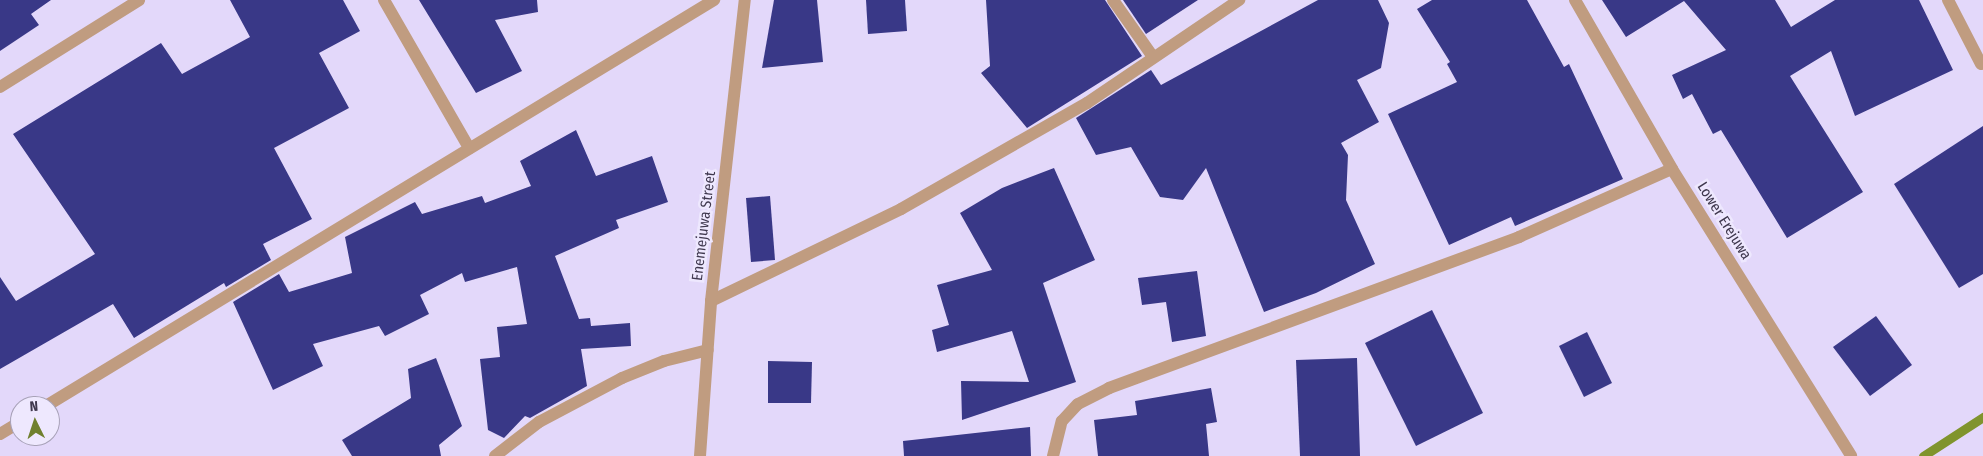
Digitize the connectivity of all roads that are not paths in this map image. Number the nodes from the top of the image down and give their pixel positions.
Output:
1 (139, 0) edge
2 (384, 0) edge
3 (714, 0) edge
4 (745, 0) edge
5 (1113, 0) edge
6 (1239, 0) edge
7 (1575, 0) edge
8 (1948, 0) edge
9 (1153, 57) junction
10 (1981, 64) dead end
11 (0, 87) edge
12 (469, 148) junction
13 (1672, 169) junction
14 (711, 301) junction
15 (708, 350) junction
16 (60, 397) edge
17 (495, 456) edge
18 (700, 456) edge
19 (1053, 456) edge
20 (1851, 456) edge

1 - 11 street
2 - 12 street
3 - 12 street
4 - 14 street, Enemejuwa Street
5 - 9 street
6 - 9 street
7 - 13 street, Lower Erejuwa
8 - 10 street
9 - 14 street
12 - 16 street
13 - 19 street
13 - 20 street, Lower Erejuwa
14 - 15 street, Enemejuwa Street
15 - 17 street
15 - 18 street, Enemejuwa Street

